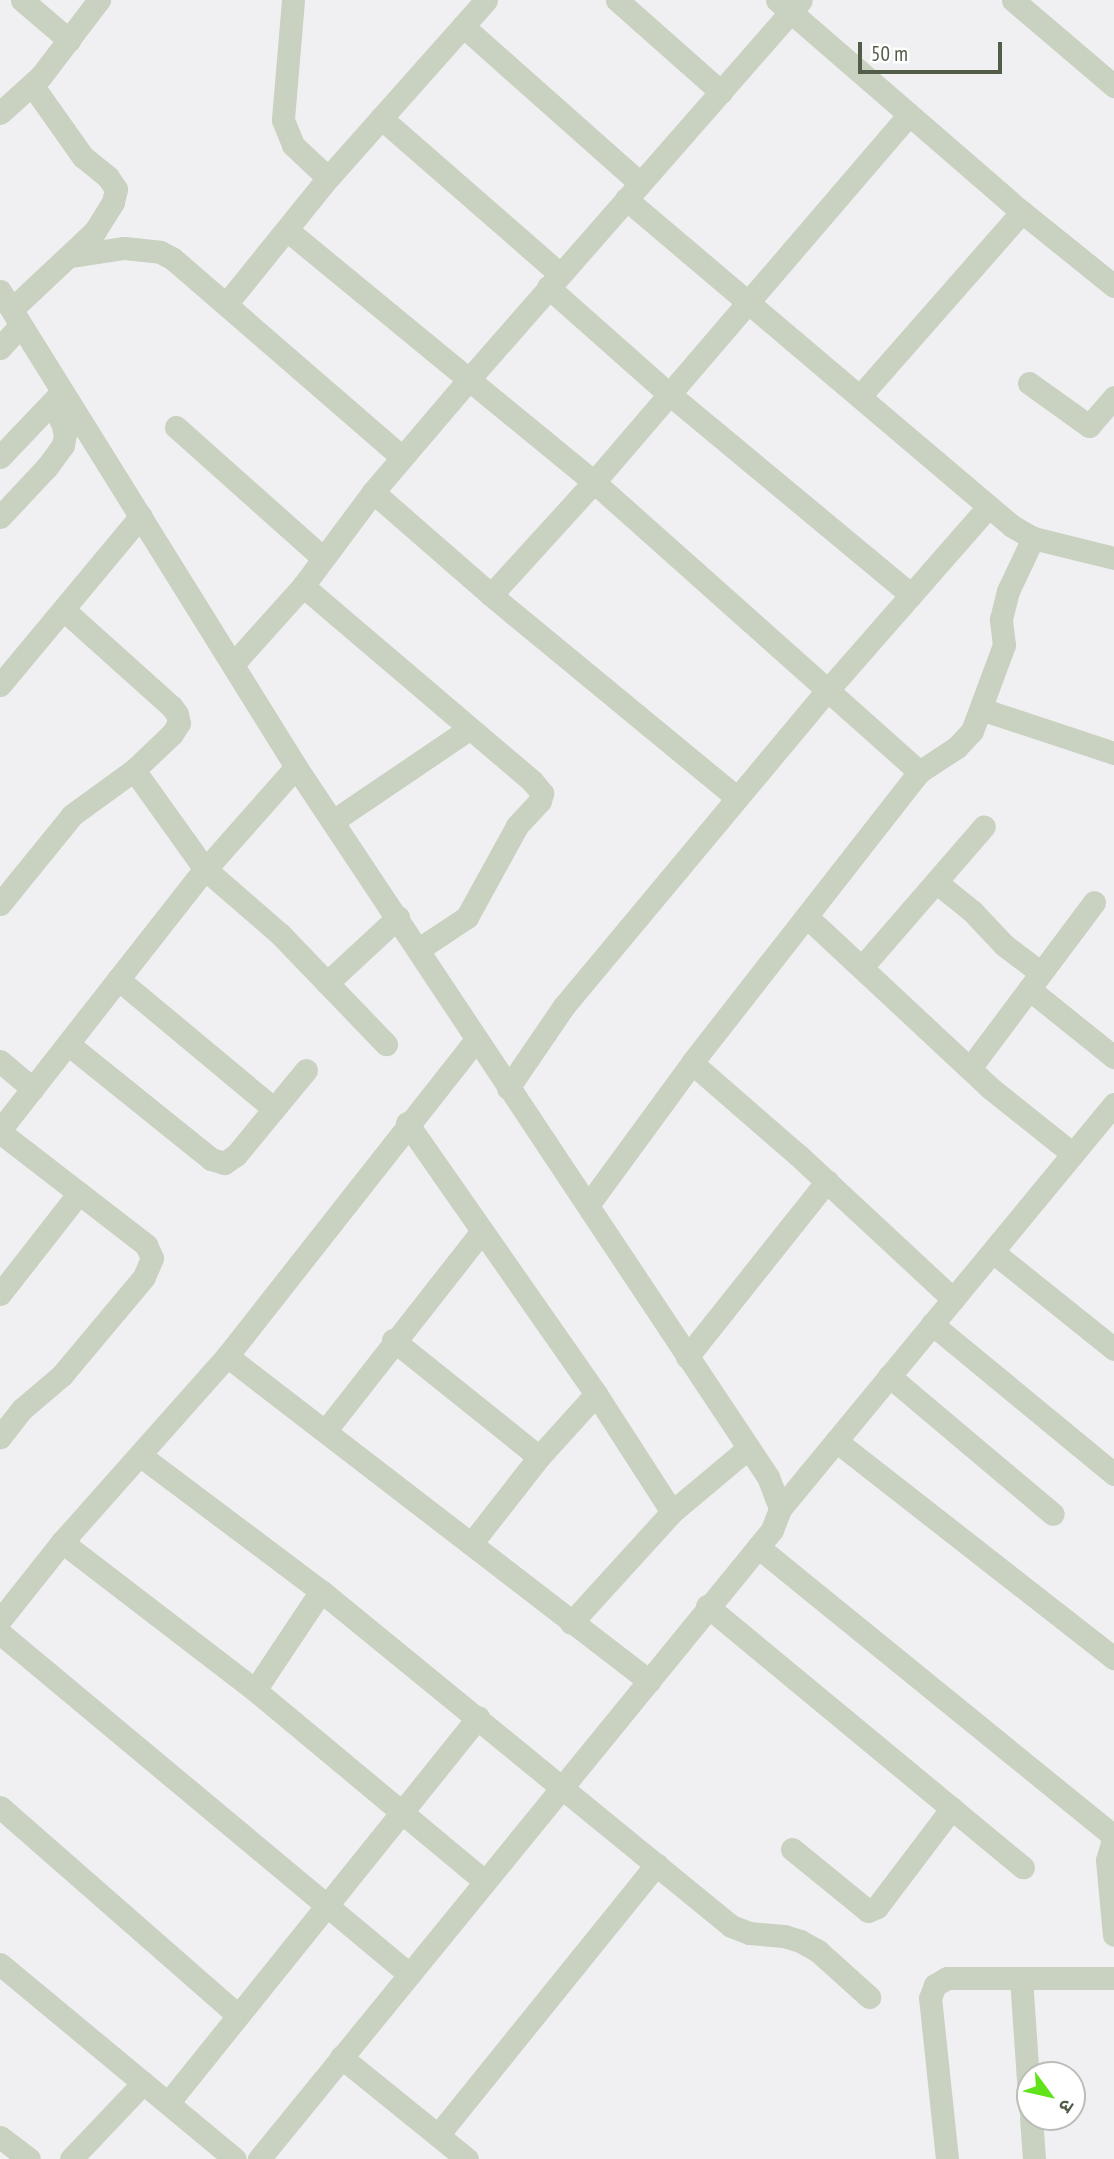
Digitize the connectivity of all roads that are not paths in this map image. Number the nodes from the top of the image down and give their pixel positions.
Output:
1 (22, 0) edge
2 (100, 0) edge
3 (293, 0) edge
4 (486, 0) edge
5 (617, 0) edge
6 (1013, 0) edge
7 (790, 4) edge
8 (463, 26) junction
9 (69, 40) junction
10 (32, 85) junction
11 (1114, 86) edge
12 (721, 92) junction
13 (0, 113) edge
14 (909, 114) junction
15 (381, 118) junction
16 (328, 178) junction
17 (633, 191) junction
18 (1022, 212) junction
19 (287, 230) junction
20 (70, 256) junction
21 (554, 281) junction
22 (1114, 286) edge
23 (746, 302) junction
24 (226, 303) junction
25 (11, 308) edge
26 (0, 348) edge
27 (470, 378) junction
28 (1029, 383) dead end
29 (668, 393) junction
30 (861, 395) junction
31 (57, 397) junction
32 (1114, 397) edge
33 (176, 427) dead end
34 (0, 457) edge
35 (402, 457) junction
36 (594, 482) junction
37 (373, 492) junction
38 (988, 507) junction
39 (141, 516) junction
40 (0, 517) edge
41 (1033, 538) junction
42 (323, 558) junction
43 (1114, 558) edge
44 (303, 586) junction
45 (491, 595) junction
46 (911, 595) junction
47 (64, 610) junction
48 (234, 663) junction
49 (0, 685) edge
50 (826, 692) junction
51 (981, 709) junction
52 (469, 729) junction
53 (1114, 753) edge
54 (296, 767) junction
55 (134, 771) junction
56 (919, 772) junction
57 (737, 798) junction
58 (333, 821) junction
59 (984, 826) dead end
60 (205, 869) junction
61 (936, 882) junction
62 (1094, 902) dead end
63 (0, 904) edge
64 (398, 917) junction
65 (807, 917) junction
66 (419, 949) junction
67 (862, 967) junction
68 (118, 979) junction
69 (1035, 981) junction
70 (327, 983) junction
71 (475, 1040) junction
72 (68, 1044) junction
73 (386, 1044) dead end
74 (1114, 1057) edge
75 (0, 1061) edge
76 (692, 1063) junction
77 (970, 1068) junction
78 (306, 1070) dead end
79 (508, 1088) junction
80 (33, 1089) junction
81 (1114, 1104) edge
82 (274, 1109) junction
83 (407, 1124) junction
84 (0, 1131) edge
85 (1073, 1154) junction
86 (827, 1181) junction
87 (79, 1194) junction
88 (588, 1205) junction
89 (481, 1232) junction
90 (993, 1252) junction
91 (0, 1294) edge
92 (953, 1299) junction
93 (932, 1324) junction
94 (393, 1340) junction
95 (1114, 1349) edge
96 (227, 1356) junction
97 (687, 1357) junction
98 (889, 1376) junction
99 (596, 1394) junction
100 (3, 1425) edge
101 (326, 1430) junction
102 (836, 1441) junction
103 (747, 1450) junction
104 (141, 1456) junction
105 (539, 1457) junction
106 (1114, 1474) edge
107 (780, 1509) junction
108 (672, 1512) junction
109 (1053, 1514) dead end
110 (62, 1542) junction
111 (471, 1544) junction
112 (758, 1547) junction
113 (321, 1591) junction
114 (707, 1606) junction
115 (0, 1620) edge
116 (570, 1623) junction
117 (0, 1633) edge
118 (1114, 1658) edge
119 (649, 1681) junction
120 (255, 1690) junction
121 (478, 1717) junction
122 (561, 1786) junction
123 (0, 1807) edge
124 (952, 1808) junction
125 (402, 1812) junction
126 (1114, 1836) edge
127 (792, 1849) dead end
128 (657, 1864) junction
129 (1023, 1867) dead end
130 (484, 1881) junction
131 (325, 1906) junction
132 (1114, 1935) edge
133 (0, 1964) edge
134 (410, 1974) junction
135 (1020, 1978) junction
136 (1114, 1978) edge
137 (869, 1997) dead end
138 (238, 2015) junction
139 (341, 2057) junction
140 (1026, 2061) edge
141 (143, 2083) junction
142 (168, 2103) junction
143 (1032, 2131) edge
144 (438, 2135) junction
145 (0, 2137) edge
146 (29, 2159) edge
147 (71, 2159) edge
148 (235, 2159) edge
149 (259, 2159) edge
150 (467, 2159) edge
151 (947, 2159) edge
152 (1034, 2159) edge

1 - 9 street
2 - 9 street
3 - 16 street
4 - 8 street
5 - 12 street
6 - 11 street
7 - 12 street
7 - 14 street
8 - 15 street
8 - 17 street
9 - 10 street
10 - 13 street
10 - 20 street
12 - 17 street
14 - 18 street
14 - 23 street
15 - 16 street
15 - 21 street
16 - 19 street
17 - 21 street
17 - 23 street
18 - 22 street
18 - 30 street
19 - 24 street
19 - 27 street
20 - 24 street
20 - 25 street
21 - 27 street
21 - 29 street
23 - 29 street
23 - 30 street
24 - 35 street
25 - 26 street
25 - 31 street
27 - 35 street
27 - 36 street
28 - 32 street
29 - 36 street
29 - 46 street
30 - 38 street
31 - 34 street
31 - 39 street
31 - 40 street
33 - 42 street
35 - 37 street
36 - 45 street
36 - 50 street
37 - 42 street
37 - 45 street
38 - 41 street
38 - 46 street
39 - 47 street
39 - 48 street
41 - 43 street
41 - 51 street
42 - 44 street
44 - 48 street
44 - 52 street
45 - 57 street
46 - 50 street
47 - 49 street
47 - 55 street
48 - 54 street
50 - 56 street
50 - 57 street
51 - 53 street
51 - 56 street
52 - 58 street
52 - 66 street
54 - 58 street
54 - 60 street
55 - 60 street
55 - 63 street
56 - 65 street
57 - 79 street
58 - 64 street
59 - 61 street
60 - 68 street
60 - 70 street
61 - 67 street
61 - 69 street
62 - 69 street
64 - 66 street
64 - 70 street
65 - 67 street
65 - 76 street
66 - 71 street
67 - 77 street
68 - 72 street
68 - 82 street
69 - 74 street
69 - 77 street
70 - 73 street
71 - 79 street
71 - 83 street
72 - 80 street
72 - 82 street
75 - 80 street
76 - 86 street
76 - 88 street
77 - 85 street
78 - 82 street
79 - 88 street
80 - 84 street
81 - 85 street
83 - 89 street
83 - 96 street
84 - 87 street
85 - 90 street
86 - 92 street
86 - 97 street
87 - 91 street
87 - 100 street
88 - 97 street
89 - 94 street
89 - 99 street
90 - 92 street
90 - 95 street
92 - 93 street
93 - 98 street
93 - 106 street
94 - 101 street
94 - 105 street
96 - 101 street
96 - 104 street
97 - 103 street
98 - 102 street
98 - 109 street
99 - 105 street
99 - 108 street
101 - 111 street
102 - 107 street
102 - 118 street
103 - 107 street
103 - 108 street
104 - 110 street
104 - 113 street
105 - 111 street
107 - 112 street
108 - 116 street
110 - 115 street
110 - 120 street
111 - 116 street
112 - 114 street
112 - 126 street
113 - 120 street
113 - 121 street
114 - 119 street
114 - 124 street
116 - 119 street
117 - 131 street
119 - 122 street
120 - 125 street
121 - 122 street
121 - 125 street
122 - 128 street
122 - 130 street
123 - 138 street
124 - 127 street
124 - 129 street
125 - 130 street
125 - 131 street
126 - 132 street
128 - 137 street
128 - 144 street
130 - 134 street
131 - 134 street
131 - 138 street
133 - 141 street
134 - 139 street
135 - 136 street
135 - 140 street
135 - 151 street
138 - 142 street
139 - 144 street
139 - 149 street
141 - 142 street
141 - 147 street
142 - 148 street
143 - 152 street
144 - 150 street
145 - 146 street

